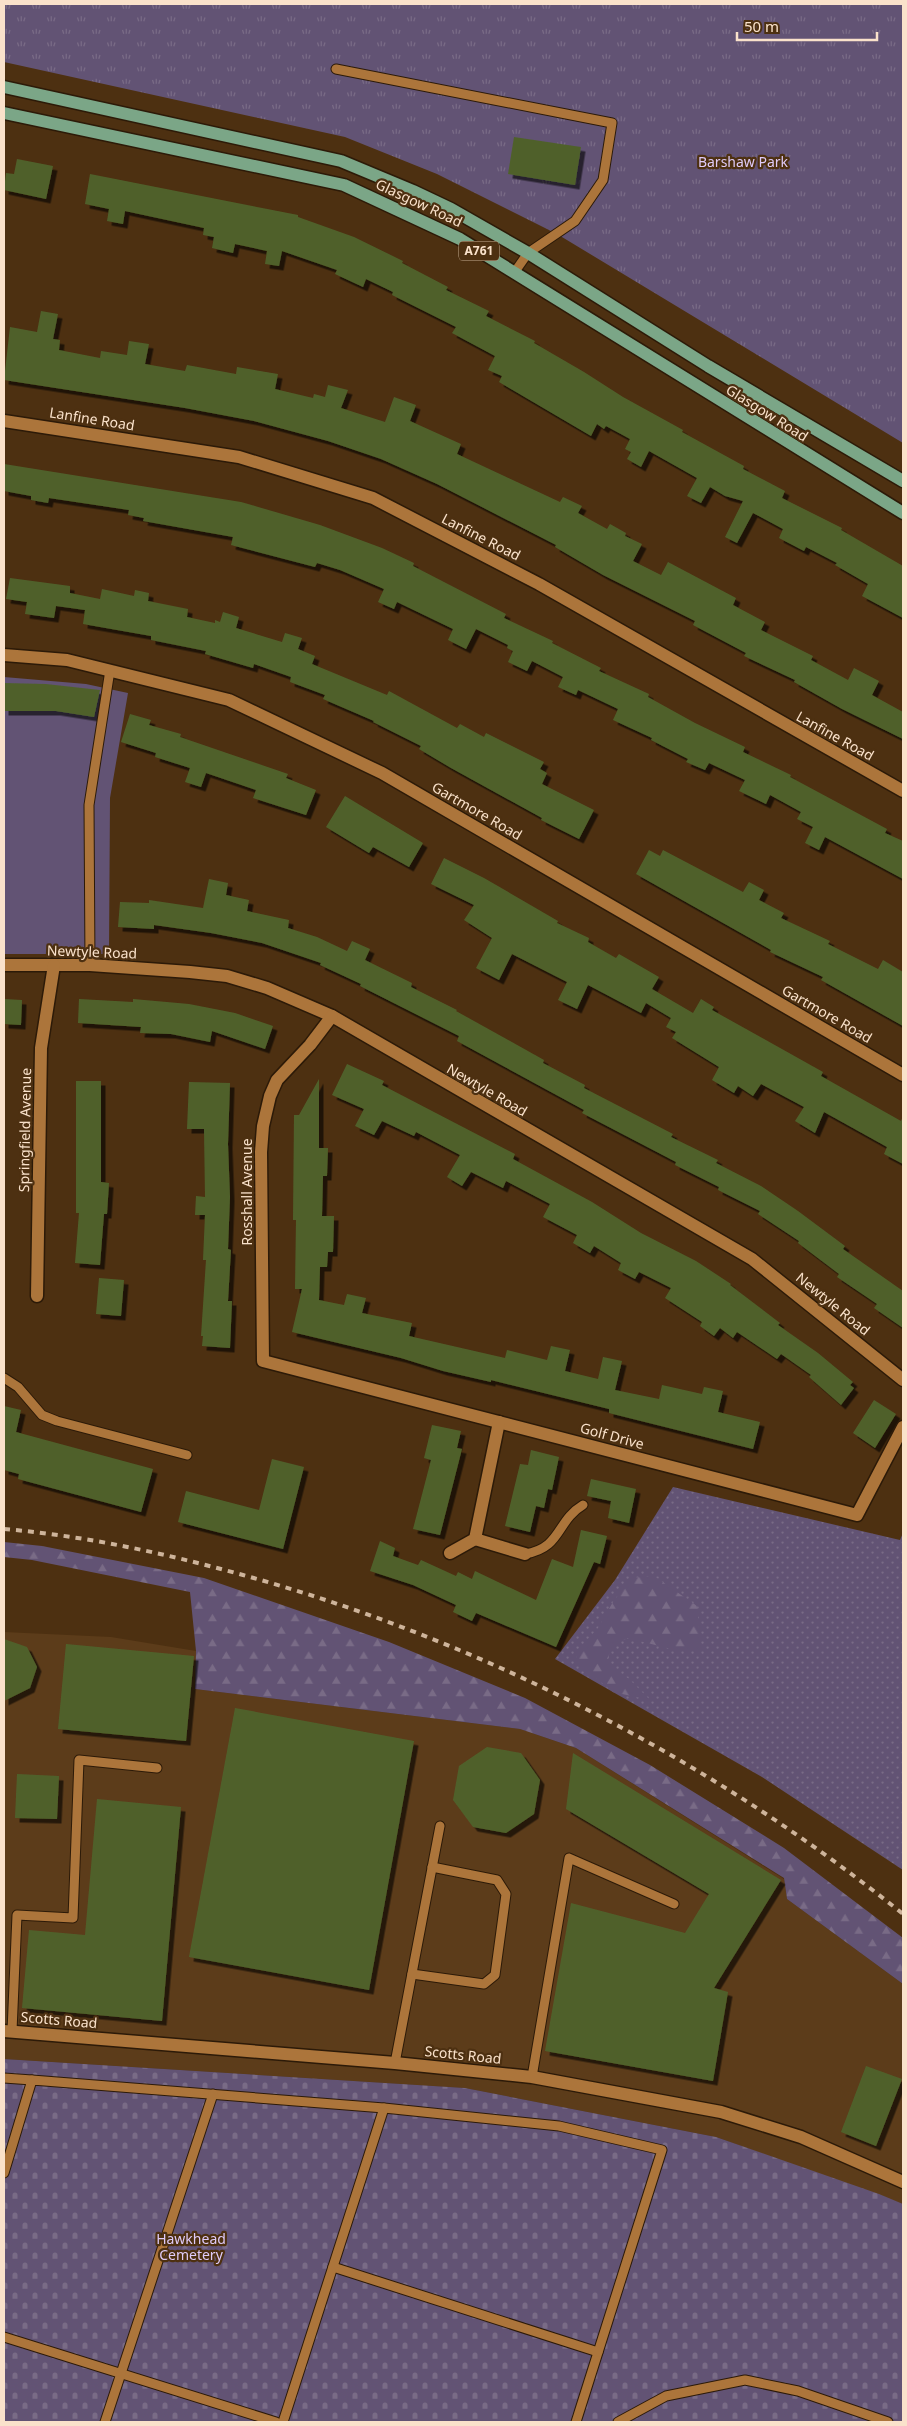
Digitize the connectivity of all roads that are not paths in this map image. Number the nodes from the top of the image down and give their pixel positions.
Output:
1 (336, 69) dead end
2 (4, 88) edge
3 (4, 113) edge
4 (528, 253) junction
5 (514, 273) junction
6 (4, 421) edge
7 (903, 481) edge
8 (903, 513) edge
9 (4, 655) edge
10 (110, 670) junction
11 (903, 791) edge
12 (4, 965) edge
13 (54, 965) junction
14 (90, 965) junction
15 (332, 1016) junction
16 (903, 1075) edge
17 (37, 1296) dead end
18 (263, 1360) joint
19 (4, 1378) edge
20 (903, 1380) edge
21 (499, 1422) junction
22 (903, 1427) edge
23 (187, 1455) dead end
24 (583, 1505) dead end
25 (475, 1539) junction
26 (450, 1553) dead end
27 (525, 1554) joint
28 (157, 1768) dead end
29 (440, 1826) dead end
30 (432, 1866) junction
31 (674, 1904) dead end
32 (412, 1974) junction
33 (8, 2031) edge
34 (395, 2062) junction
35 (532, 2077) junction
36 (4, 2078) edge
37 (32, 2080) junction
38 (213, 2094) junction
39 (384, 2108) junction
40 (4, 2173) edge
41 (903, 2182) edge
42 (333, 2267) junction
43 (4, 2337) edge
44 (598, 2352) junction
45 (121, 2375) junction
46 (105, 2422) edge
47 (276, 2422) edge
48 (283, 2422) edge
49 (576, 2422) edge
50 (618, 2422) edge
51 (888, 2422) edge

1 - 4 lane
2 - 4 main road, Glasgow Road / A761
3 - 5 main road, Glasgow Road / A761
4 - 5 lane
4 - 7 main road, Glasgow Road / A761
5 - 8 main road, Glasgow Road / A761
6 - 11 street, Lanfine Road
9 - 10 street, Gartmore Road
10 - 14 lane
10 - 16 street, Gartmore Road
12 - 13 street, Newtyle Road
13 - 14 street, Newtyle Road
13 - 17 street, Springfield Avenue
14 - 15 street, Newtyle Road
15 - 18 street, Rosshall Avenue
15 - 20 street, Newtyle Road
18 - 21 street, Golf Drive
19 - 23 lane
21 - 22 street, Golf Drive
21 - 25 street
24 - 27 lane
25 - 26 street
25 - 27 street
28 - 33 lane
29 - 30 lane
30 - 32 lane
30 - 32 lane
31 - 35 lane
32 - 34 lane
33 - 34 street, Scotts Road
34 - 35 street, Scotts Road
35 - 41 street, Scotts Road
36 - 37 lane
37 - 38 lane
37 - 40 lane
38 - 39 lane
38 - 45 lane
39 - 42 lane
39 - 44 lane
42 - 44 lane
42 - 48 lane
43 - 45 lane
44 - 49 lane
45 - 46 lane
45 - 47 lane
50 - 51 lane

